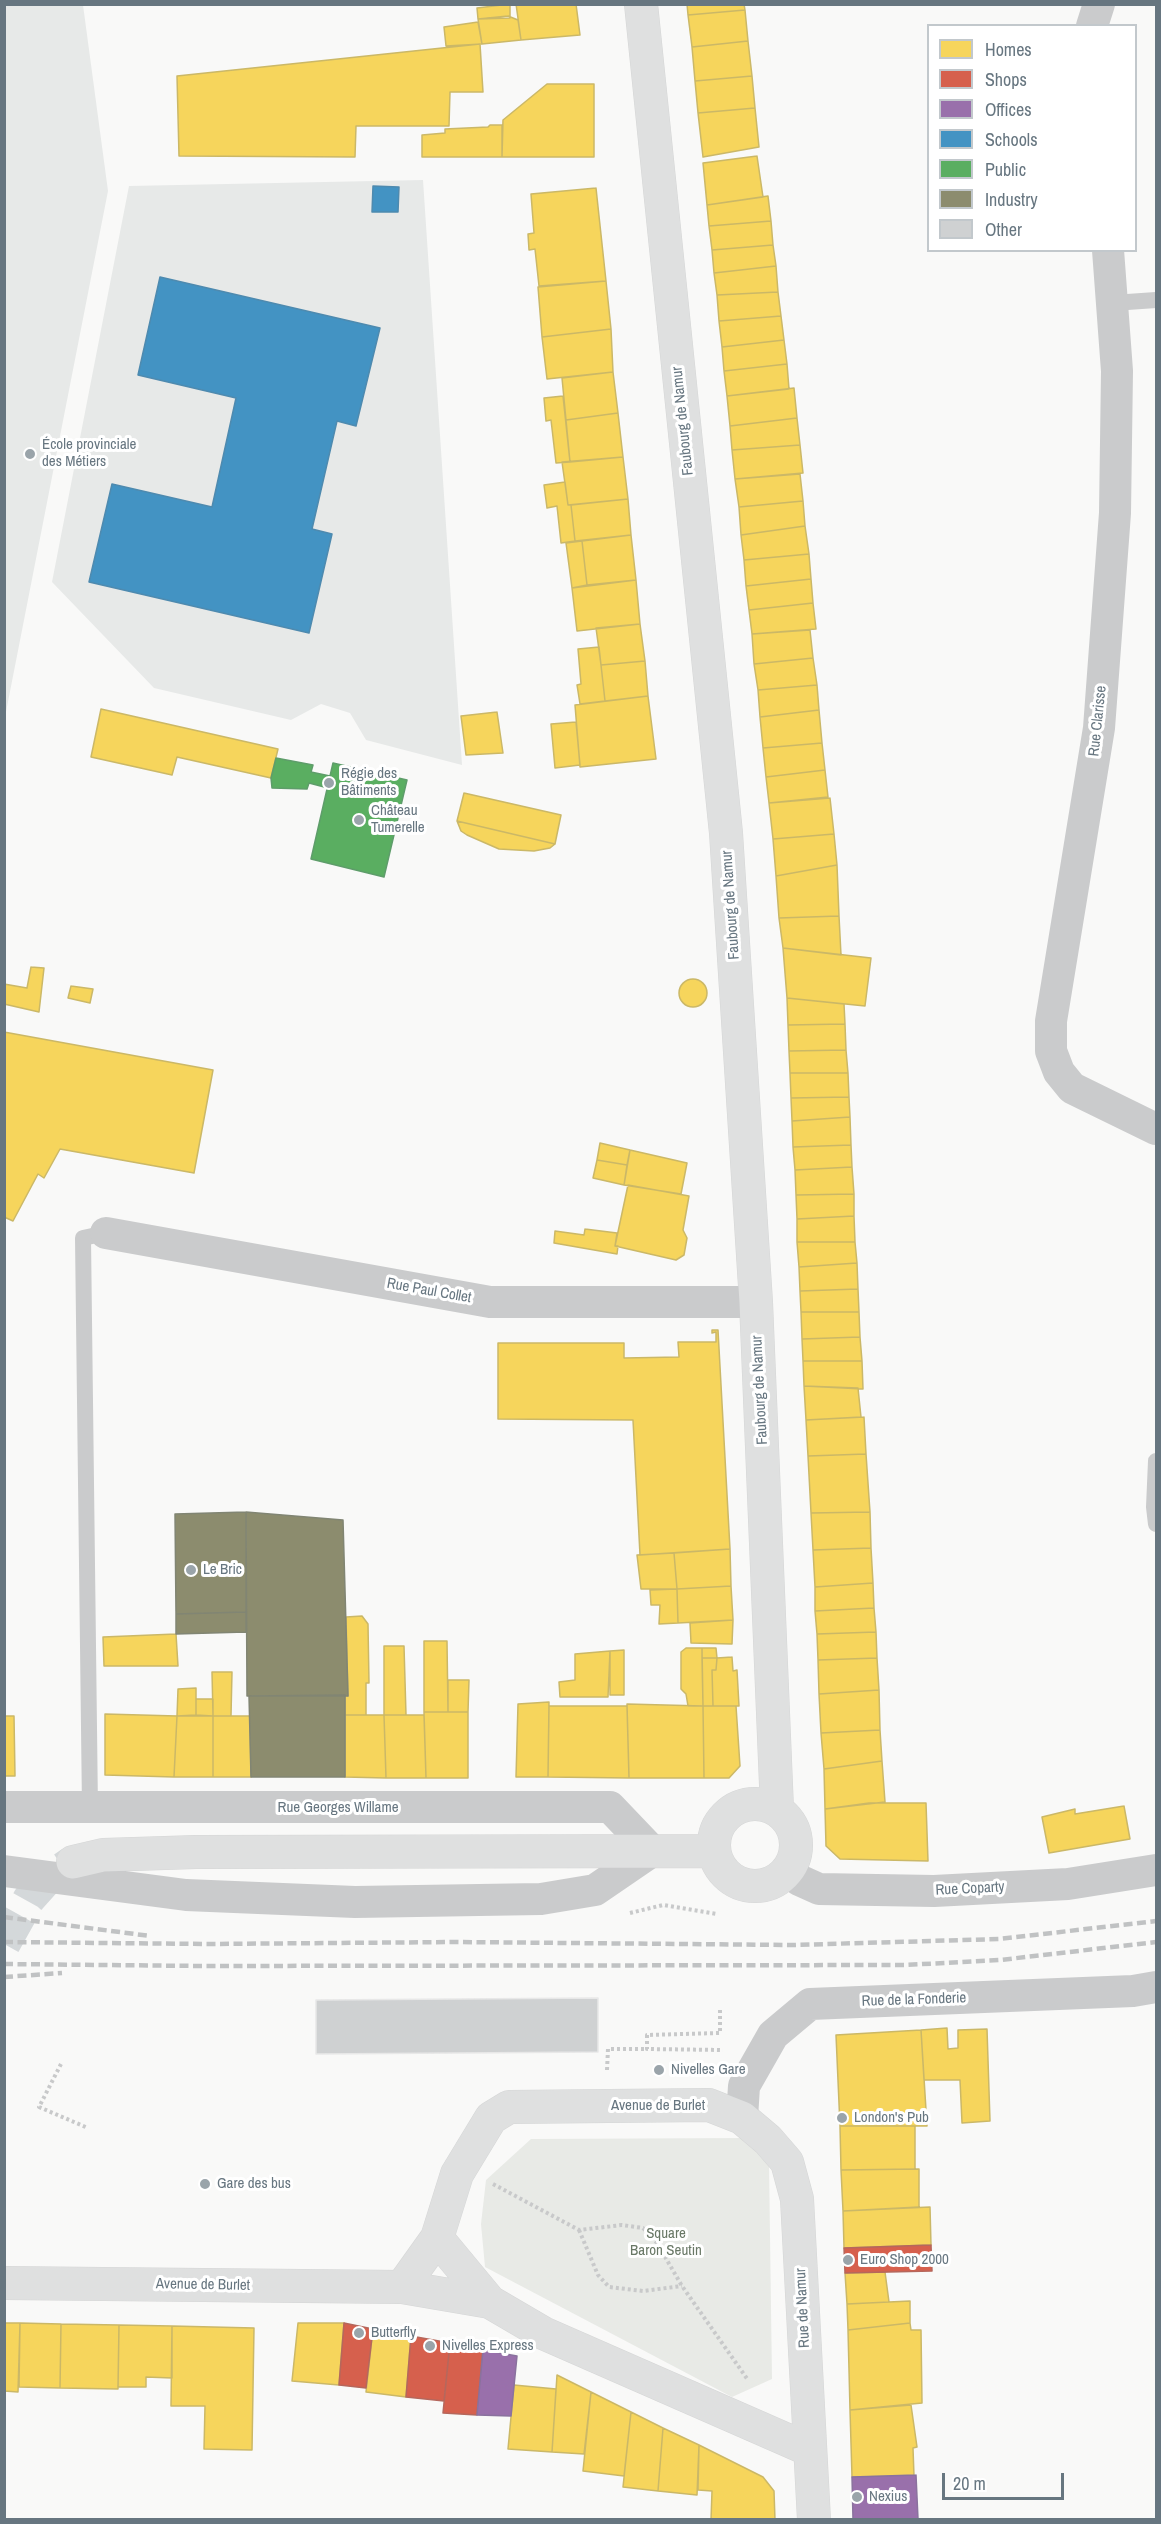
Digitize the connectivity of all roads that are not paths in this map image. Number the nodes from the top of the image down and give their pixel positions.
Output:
1 (641, 4) edge
2 (1099, 4) edge
3 (1093, 24) edge
4 (1108, 252) edge
5 (1156, 300) edge
6 (1113, 303) junction
7 (1156, 1129) edge
8 (106, 1233) joint
9 (756, 1302) junction
10 (1156, 1461) edge
11 (1156, 1524) edge
12 (4, 1808) edge
13 (90, 1809) junction
14 (777, 1809) junction
15 (652, 1851) junction
16 (714, 1851) junction
17 (73, 1862) tunnel mouth
18 (788, 1869) junction
19 (1156, 1870) edge
20 (4, 1871) edge
21 (1156, 1987) edge
22 (742, 2118) junction
23 (437, 2238) junction
24 (4, 2283) edge
25 (402, 2287) junction
26 (490, 2302) junction
27 (810, 2450) junction
28 (814, 2520) edge

1 - 9 street, Faubourg de Namur
2 - 3 street
4 - 6 street, Rue Clarisse
5 - 6 lane
6 - 7 street, Rue Clarisse
8 - 9 street, Rue Paul Collet
8 - 13 lane
9 - 14 street, Faubourg de Namur
10 - 11 lane
12 - 13 street, Rue Georges Willame
13 - 15 street, Rue Georges Willame
14 - 16 street
14 - 18 street
15 - 16 street
15 - 17 street
15 - 20 street
16 - 18 street
18 - 19 street, Rue Coparty
21 - 22 street, Rue de la Fonderie
22 - 23 street, Avenue de Burlet
22 - 27 street, Rue de Namur
23 - 25 street, Avenue de Burlet
23 - 26 street, Avenue de Burlet
24 - 25 street, Avenue de Burlet
25 - 26 street, Avenue de Burlet
26 - 27 street, Avenue de Burlet
27 - 28 street, Rue de Namur

